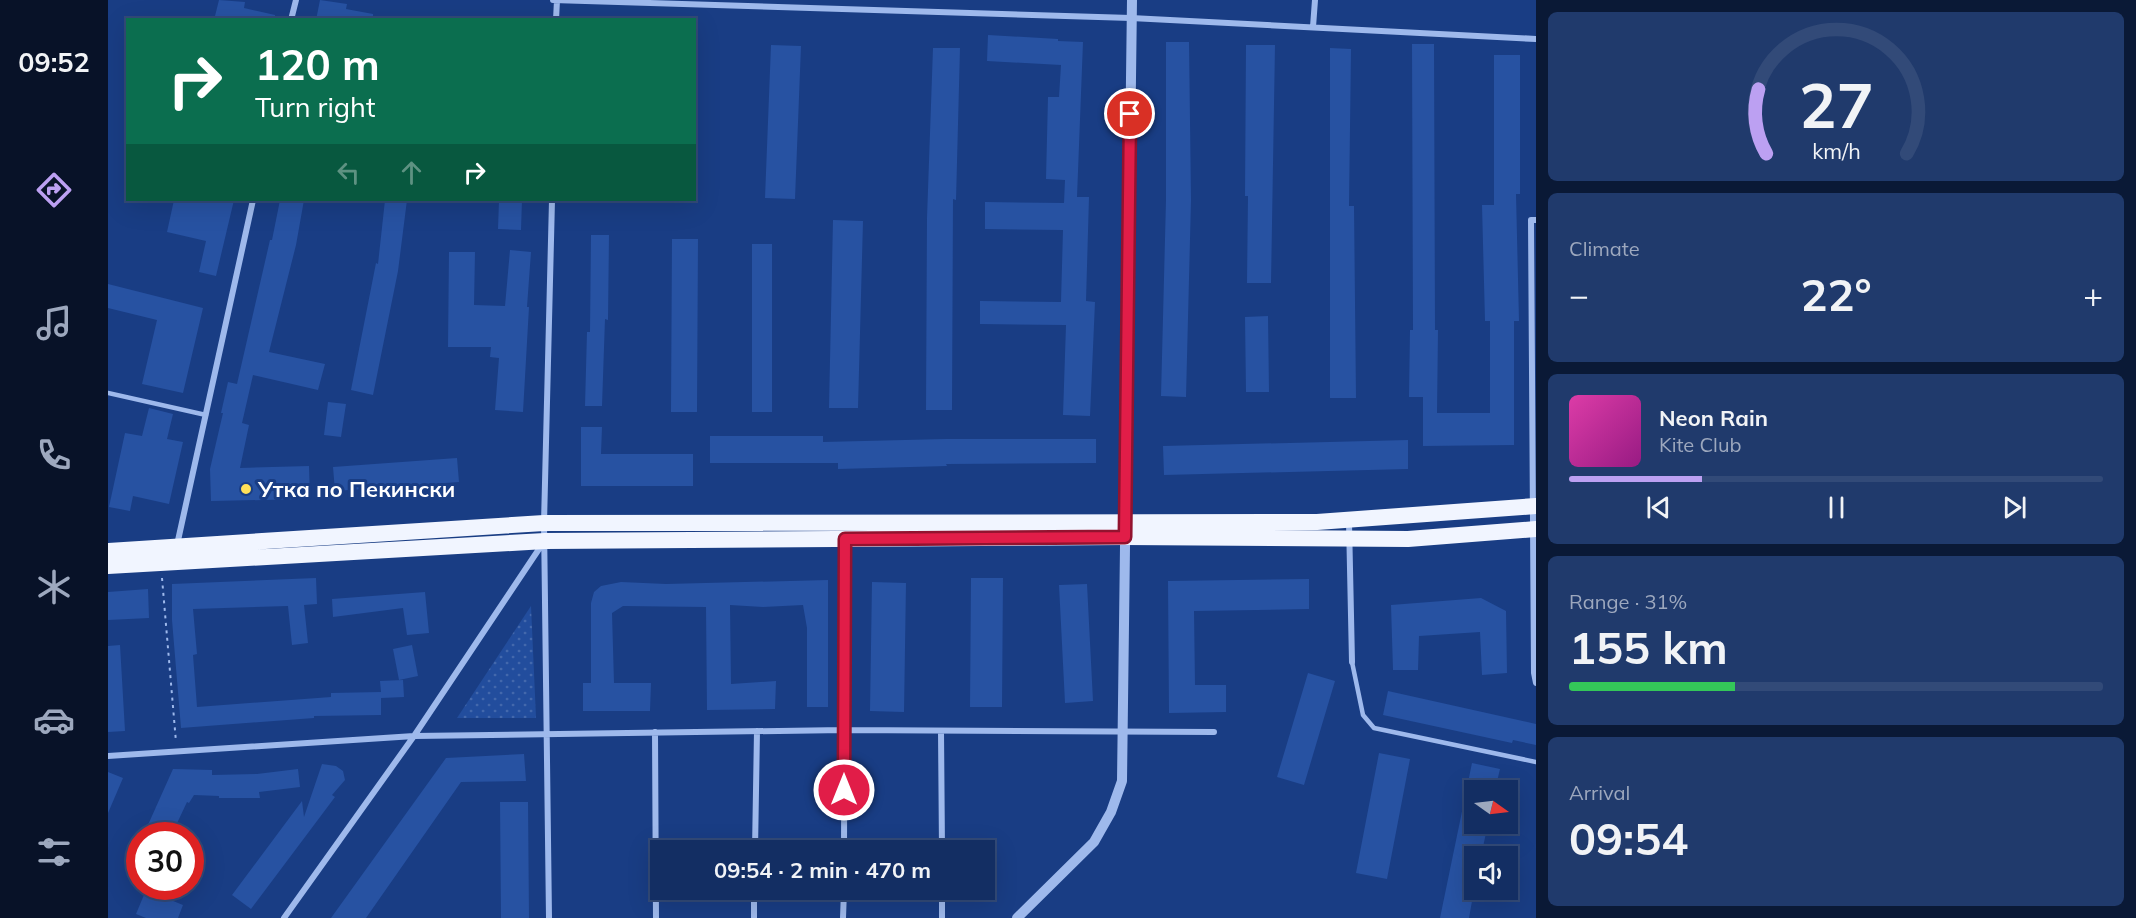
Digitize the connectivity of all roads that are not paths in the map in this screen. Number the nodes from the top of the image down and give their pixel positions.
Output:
1 (296, 0) edge
2 (556, 0) edge
3 (1132, 0) edge
4 (1315, 0) edge
5 (292, 18) edge
6 (556, 18) edge
7 (1131, 18) junction
8 (1313, 27) junction
9 (1536, 39) edge
10 (253, 201) edge
11 (552, 201) edge
12 (1536, 220) edge
13 (108, 393) edge
14 (206, 415) junction
15 (1535, 506) edge
16 (1348, 521) junction
17 (544, 523) junction
18 (1535, 529) edge
19 (1125, 530) junction
20 (845, 531) junction
21 (1349, 539) junction
22 (544, 541) junction
23 (108, 551) edge
24 (177, 554) junction
25 (108, 566) edge
26 (1352, 662) joint
27 (1536, 683) edge
28 (844, 730) junction
29 (756, 731) junction
30 (941, 731) junction
31 (655, 732) junction
32 (1124, 732) junction
33 (1214, 732) dead end
34 (547, 734) junction
35 (414, 736) junction
36 (108, 756) edge
37 (1536, 762) edge
38 (755, 840) edge
39 (844, 840) edge
40 (942, 840) edge
41 (754, 900) edge
42 (843, 900) edge
43 (942, 900) edge
44 (284, 918) edge
45 (549, 918) edge
46 (656, 918) edge
47 (754, 918) edge
48 (843, 918) edge
49 (942, 918) edge
50 (1017, 918) edge

1 - 5 street
2 - 6 street
2 - 7 street
3 - 7 street
4 - 8 street
7 - 8 street
7 - 19 street
8 - 9 street
10 - 14 street
11 - 17 street
12 - 15 street
13 - 14 lane
14 - 24 street
15 - 16 highway
15 - 18 street
16 - 19 highway
16 - 21 street
17 - 20 highway
17 - 22 street
17 - 24 highway
18 - 21 highway
18 - 27 street
19 - 20 highway
19 - 21 highway
19 - 32 street
20 - 22 highway
20 - 28 street
21 - 26 street
22 - 24 highway
22 - 34 street
22 - 35 street
23 - 24 highway
24 - 25 highway
26 - 37 lane
28 - 29 street
28 - 30 street
28 - 39 street
29 - 31 street
29 - 38 street
30 - 32 street
30 - 40 street
31 - 34 street
31 - 46 street
32 - 33 street
32 - 50 street
34 - 35 street
34 - 45 street
35 - 36 street
35 - 44 street
41 - 47 street
42 - 48 street
43 - 49 street

